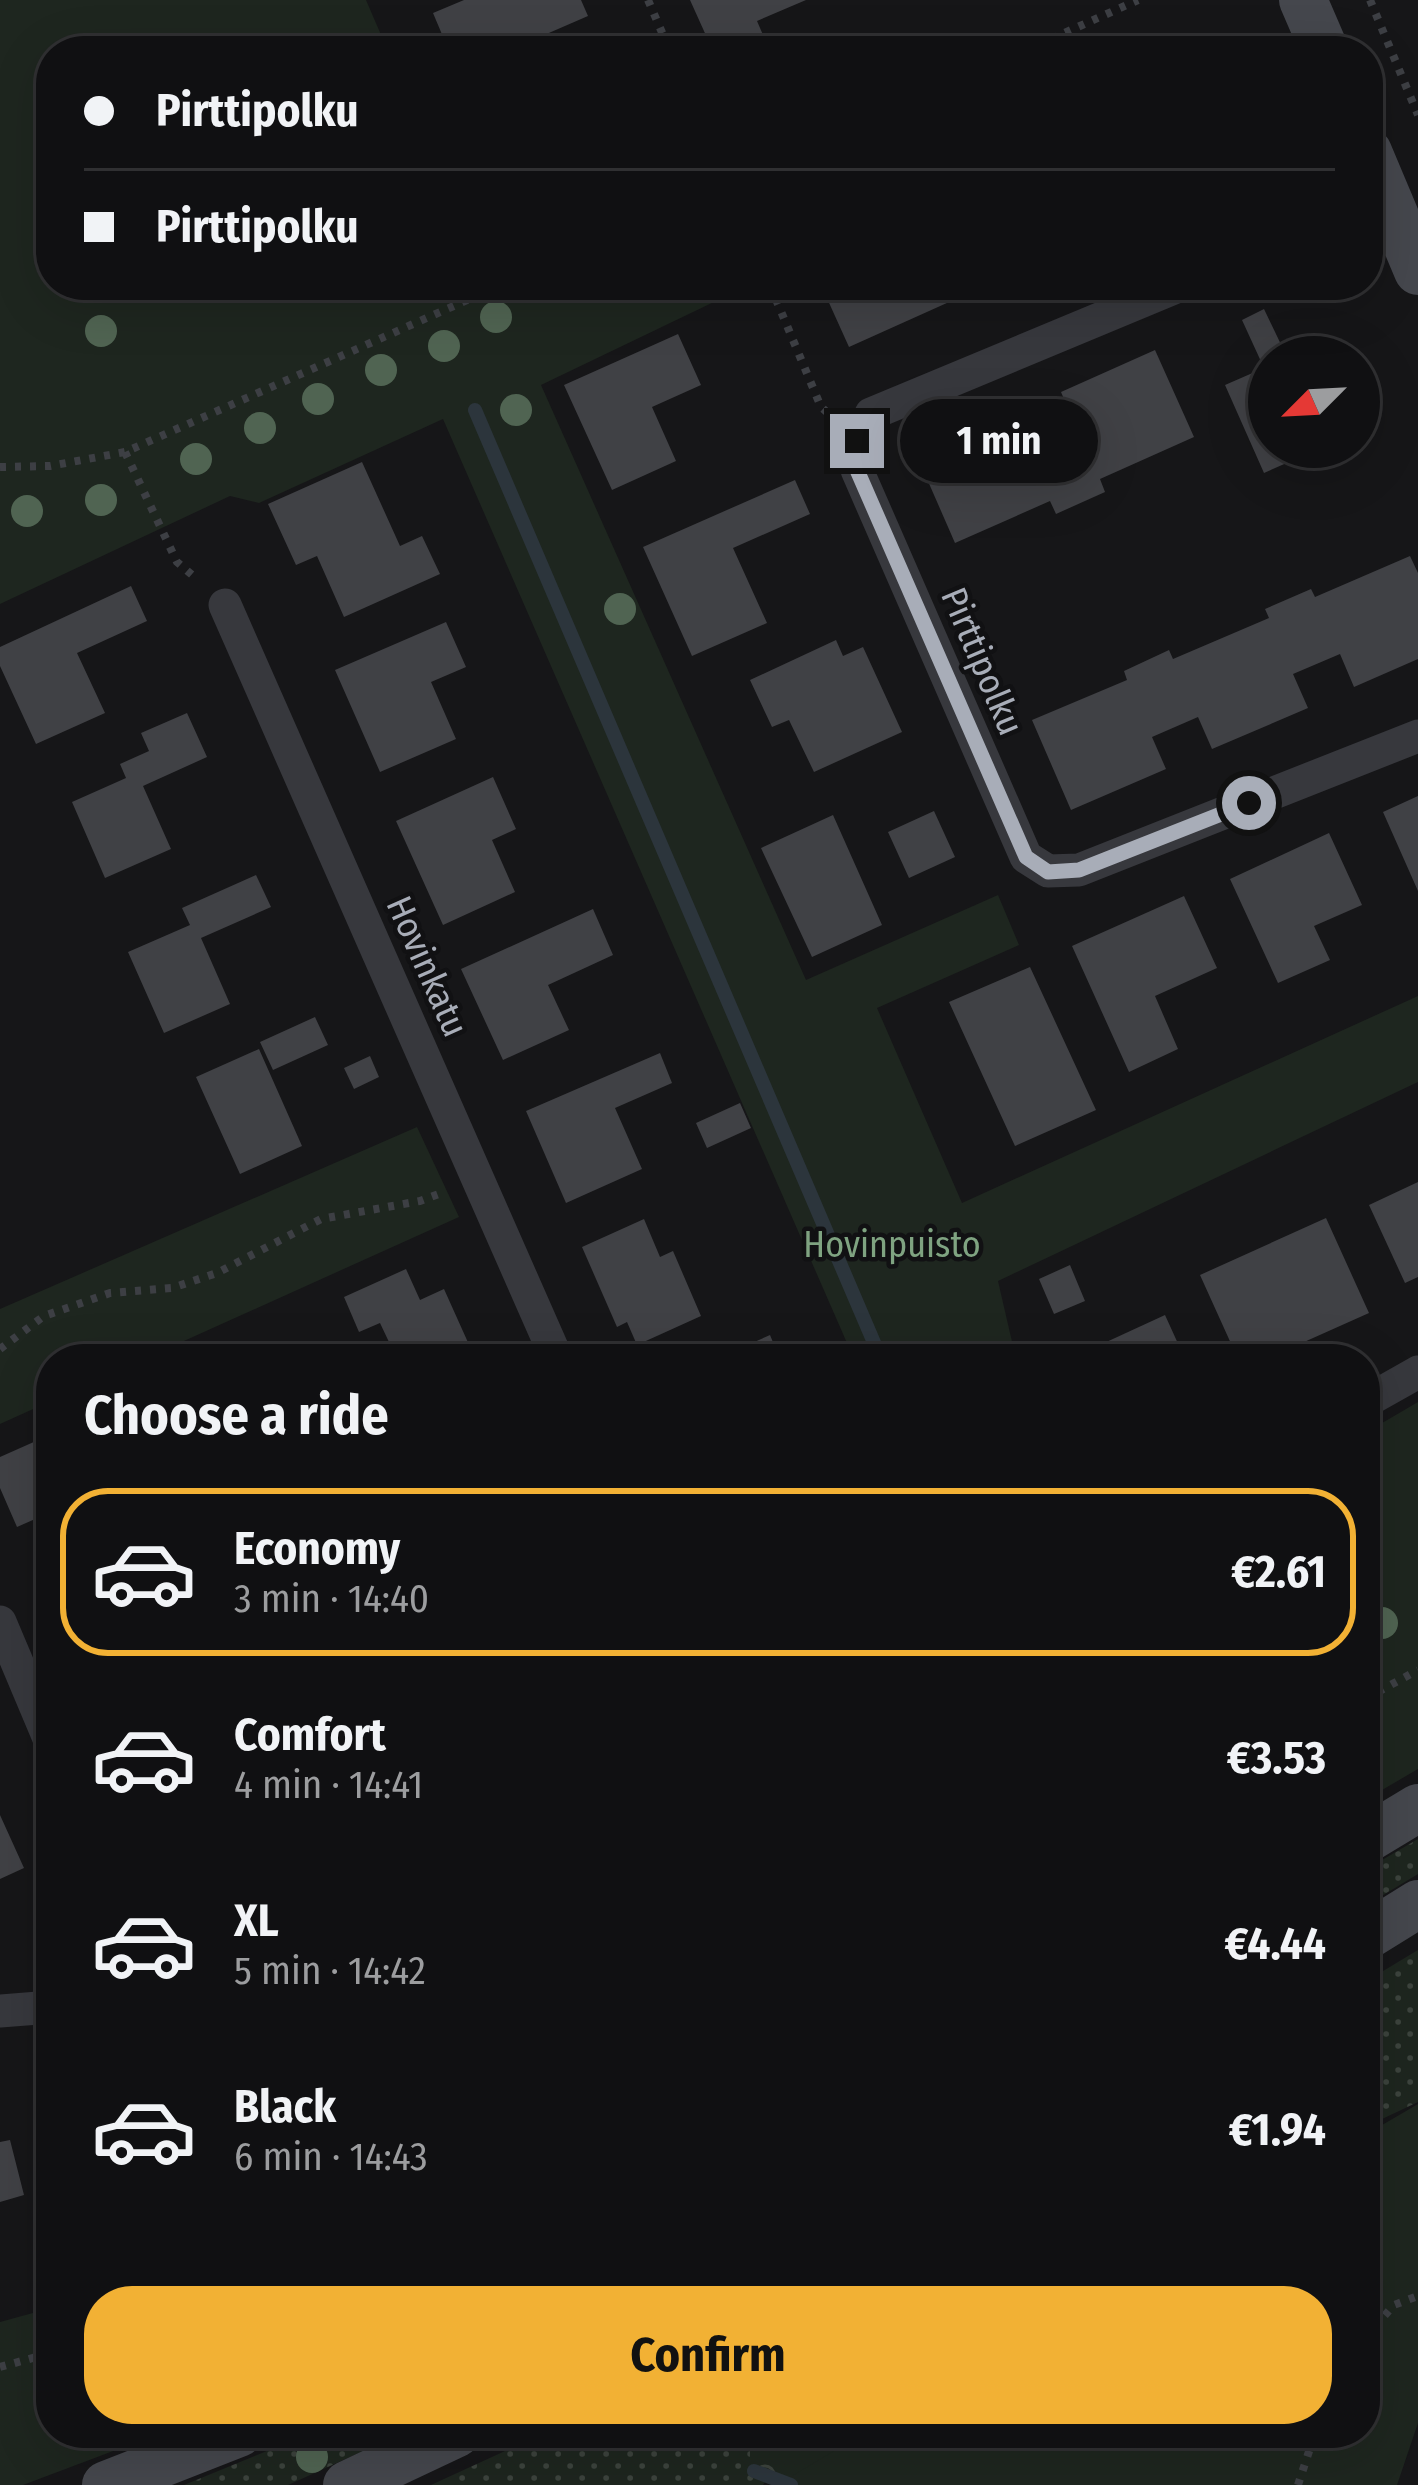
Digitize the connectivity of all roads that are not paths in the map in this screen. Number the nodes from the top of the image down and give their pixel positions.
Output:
1 (1303, 0) edge
2 (1318, 36) edge
3 (1383, 211) edge
4 (1418, 272) edge
5 (1145, 300) edge
6 (225, 605) road end
7 (1418, 736) edge
8 (550, 1344) edge
9 (1418, 1372) edge
10 (1380, 1394) edge
11 (0, 1622) edge
12 (36, 1707) edge
13 (1418, 1808) edge
14 (1380, 1831) edge
15 (1418, 1904) edge
16 (1380, 1928) edge
17 (36, 2008) edge
18 (0, 2011) edge
19 (201, 2448) edge
20 (425, 2448) edge
21 (106, 2485) edge
22 (347, 2485) edge

1 - 2 main road
3 - 4 main road
5 - 7 street, Pirttipolku
6 - 8 street, Hovinkatu
9 - 10 street
11 - 12 street
13 - 14 main road
15 - 16 main road
17 - 18 street
19 - 21 main road
20 - 22 main road

